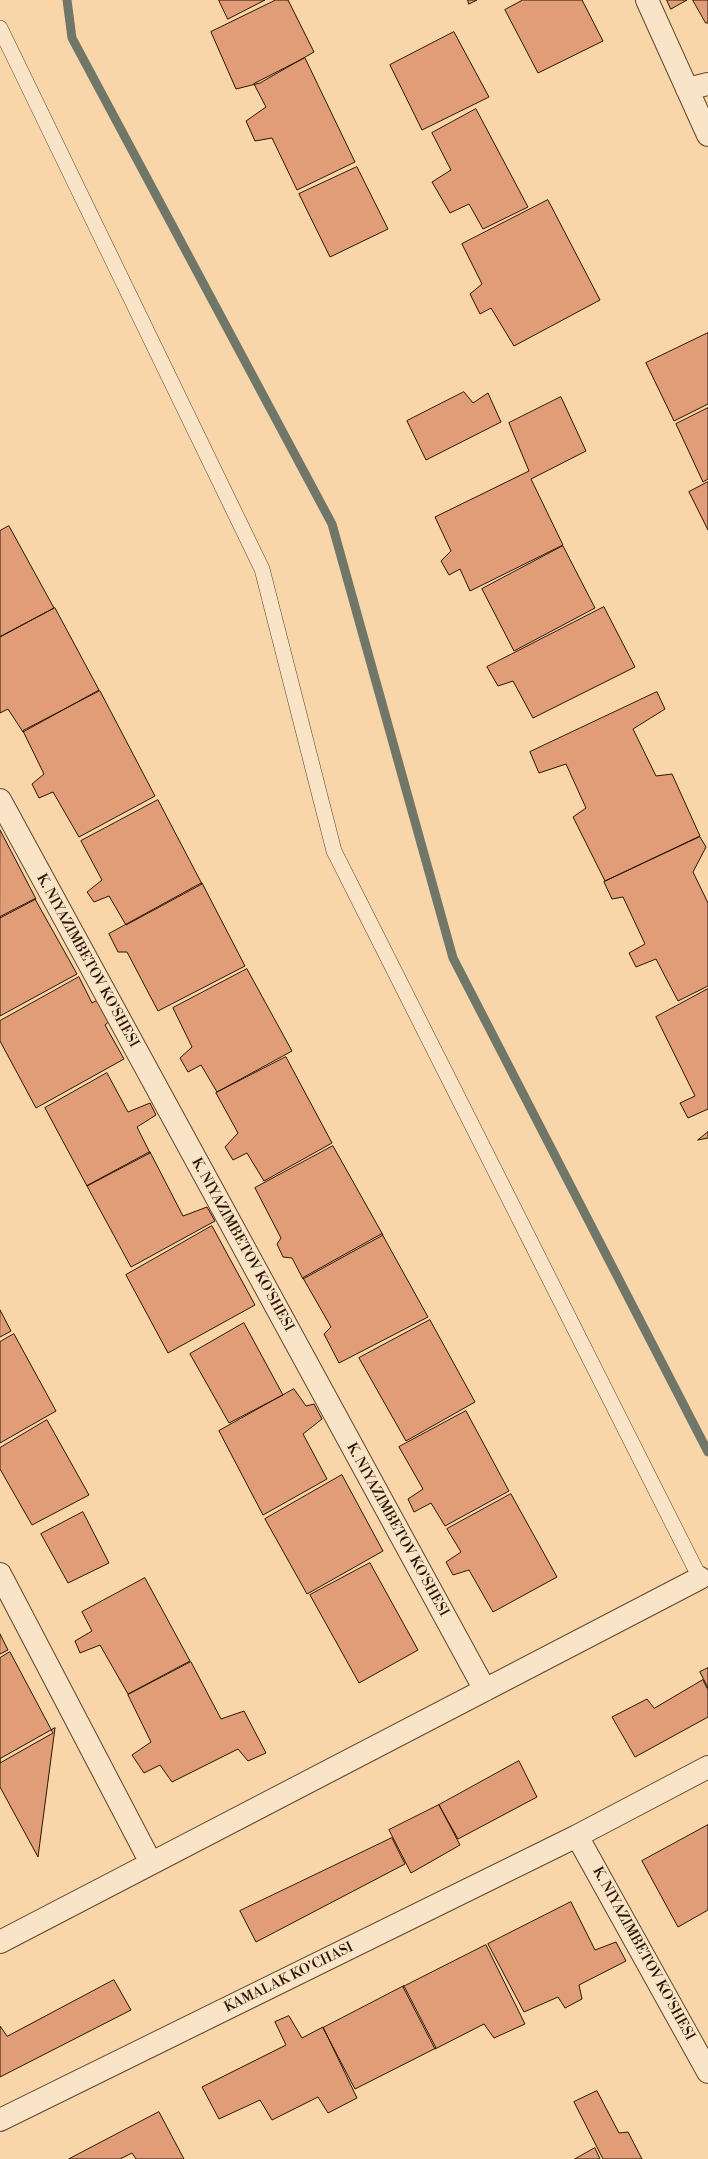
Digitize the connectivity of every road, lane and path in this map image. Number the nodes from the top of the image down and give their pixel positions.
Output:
1 (647, 0) edge
2 (0, 28) edge
3 (698, 87) edge
4 (708, 135) edge
5 (0, 800) edge
6 (0, 1574) edge
7 (700, 1578) joint
8 (485, 1690) junction
9 (708, 1767) edge
10 (578, 1836) junction
11 (151, 1863) junction
12 (0, 1942) edge
13 (708, 2072) edge
14 (0, 2120) edge

1 - 3 street
2 - 7 lane
3 - 4 street
5 - 8 street, K. NIYAZIMBETOV KO'SHESI
6 - 11 street
7 - 8 street
8 - 11 street
9 - 10 street, KAMALAK KO'CHASI
10 - 13 street, K. NIYAZIMBETOV KO'SHESI
10 - 14 street, KAMALAK KO'CHASI
11 - 12 street

